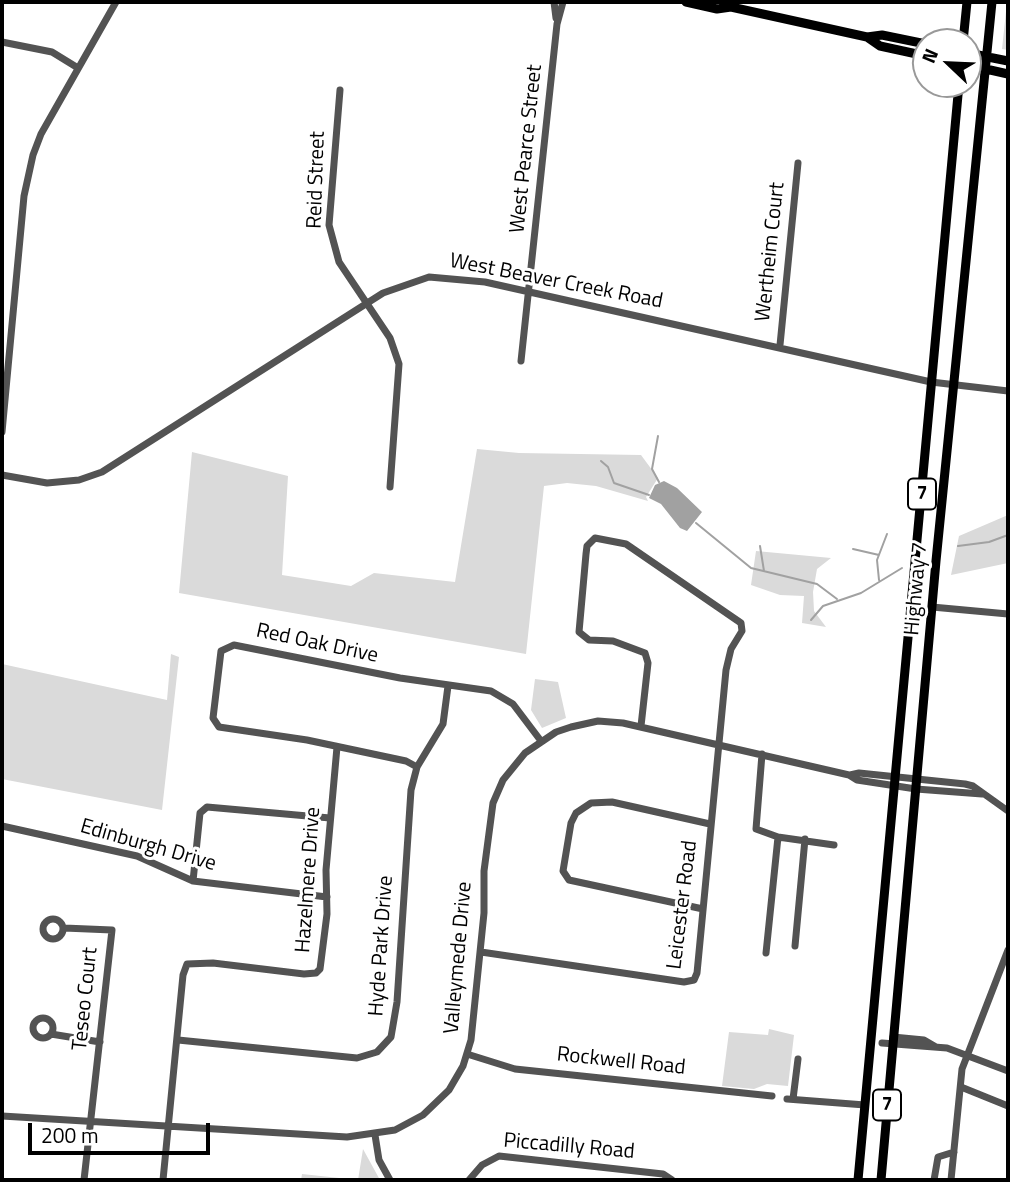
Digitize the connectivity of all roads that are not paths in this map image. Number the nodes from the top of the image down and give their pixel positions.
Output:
1 (116, 2) edge
2 (554, 2) edge
3 (563, 2) edge
4 (686, 2) edge
5 (967, 2) edge
6 (992, 2) edge
7 (727, 4) edge
8 (557, 24) junction
9 (965, 28) edge
10 (867, 37) junction
11 (912, 41) edge
12 (2, 42) edge
13 (912, 53) edge
14 (982, 56) edge
15 (987, 57) junction
16 (1008, 61) edge
17 (78, 68) junction
18 (982, 68) edge
19 (985, 69) junction
20 (1008, 74) edge
21 (340, 90) dead end
22 (958, 98) edge
23 (798, 163) dead end
24 (527, 291) junction
25 (367, 303) junction
26 (780, 345) junction
27 (521, 361) dead end
28 (932, 382) junction
29 (949, 384) junction
30 (1008, 391) edge
31 (2, 432) edge
32 (2, 475) edge
33 (390, 487) dead end
34 (932, 607) junction
35 (1008, 614) edge
36 (448, 686) junction
37 (641, 726) junction
38 (541, 741) junction
39 (721, 746) junction
40 (337, 747) junction
41 (762, 754) junction
42 (417, 767) junction
43 (918, 779) junction
44 (896, 781) junction
45 (916, 789) junction
46 (982, 794) junction
47 (1008, 810) edge
48 (330, 818) junction
49 (710, 824) junction
50 (2, 826) edge
51 (778, 837) junction
52 (804, 838) junction
53 (834, 845) dead end
54 (193, 881) junction
55 (327, 897) junction
56 (703, 909) junction
57 (64, 928) dead end
58 (795, 946) dead end
59 (1008, 950) edge
60 (481, 952) junction
61 (766, 953) dead end
62 (51, 1034) dead end
63 (178, 1040) junction
64 (893, 1041) junction
65 (100, 1042) junction
66 (882, 1043) dead end
67 (467, 1054) junction
68 (967, 1055) junction
69 (797, 1059) dead end
70 (1008, 1071) edge
71 (961, 1087) junction
72 (772, 1096) dead end
73 (865, 1105) junction
74 (1008, 1106) edge
75 (2, 1116) edge
76 (90, 1120) junction
77 (169, 1125) junction
78 (375, 1135) junction
79 (954, 1153) junction
80 (84, 1180) edge
81 (163, 1180) edge
82 (390, 1180) edge
83 (469, 1180) edge
84 (672, 1180) edge
85 (858, 1180) edge
86 (881, 1180) edge
87 (934, 1180) edge
88 (951, 1180) edge

1 - 17 street
2 - 8 street, West Pearce Street
3 - 8 street, West Pearce Street
4 - 7 main road
5 - 9 main road
6 - 15 main road, Highway 7 / 7
7 - 10 main road
8 - 24 street, West Pearce Street
10 - 11 main road
10 - 13 main road
12 - 17 street
14 - 15 main road
15 - 16 main road
15 - 19 main road, Highway 7 / 7
17 - 31 street
18 - 19 main road
19 - 20 main road
19 - 29 main road, Highway 7 / 7
21 - 25 street, Reid Street
22 - 28 main road, Highway 7 / 7
23 - 26 street, Wertheim Court
24 - 25 street, West Beaver Creek Road
24 - 26 street, West Beaver Creek Road
24 - 27 street, West Pearce Street
25 - 32 street, West Beaver Creek Road
25 - 33 street, Reid Street
26 - 28 street, West Beaver Creek Road
28 - 29 street, West Beaver Creek Road
28 - 44 main road, Highway 7 / 7
29 - 30 street, West Beaver Creek Road
29 - 34 main road, Highway 7 / 7
34 - 35 street
34 - 43 main road, Highway 7 / 7
36 - 38 street, Red Oak Drive
36 - 40 street, Red Oak Drive
36 - 42 street, Hyde Park Drive
37 - 38 street, Valleymede Drive
37 - 39 street, Valleymede Drive
37 - 39 street, Leicester Road
38 - 60 street, Valleymede Drive
39 - 41 street, Valleymede Drive
39 - 49 street, Leicester Road
40 - 42 street, Red Oak Drive
40 - 48 street, Hazelmere Drive
41 - 44 street, Valleymede Drive
41 - 51 street
42 - 63 street, Hyde Park Drive
43 - 44 street, Valleymede Drive
43 - 45 main road, Highway 7 / 7
43 - 46 street, Valleymede Drive
44 - 45 street
44 - 73 main road, Highway 7 / 7
45 - 46 street
45 - 64 main road, Highway 7 / 7
46 - 47 street
48 - 54 street
48 - 55 street, Hazelmere Drive
49 - 56 street, Leicester Road
49 - 56 street
50 - 54 street, Edinburgh Drive
51 - 52 street
51 - 61 street
52 - 53 street
52 - 58 street
54 - 55 street, Edinburgh Drive
55 - 63 street, Hazelmere Drive
56 - 60 street, Leicester Road
57 - 65 street, Teseo Court
59 - 68 street
60 - 67 street, Valleymede Drive
62 - 65 street
63 - 77 street, Hazelmere Drive
64 - 66 street
64 - 68 street
64 - 86 main road, Highway 7 / 7
65 - 76 street, Teseo Court
67 - 72 street, Rockwell Road
67 - 78 street, Valleymede Drive
68 - 70 street
68 - 71 street
69 - 73 street
71 - 74 street
71 - 79 street
73 - 85 main road, Highway 7 / 7
75 - 76 street, Valleymede Drive
76 - 77 street, Valleymede Drive
76 - 80 street, Teseo Court
77 - 78 street, Valleymede Drive
77 - 81 street, Hazelmere Drive
78 - 82 street
79 - 87 street
79 - 88 street
83 - 84 street, Piccadilly Road

